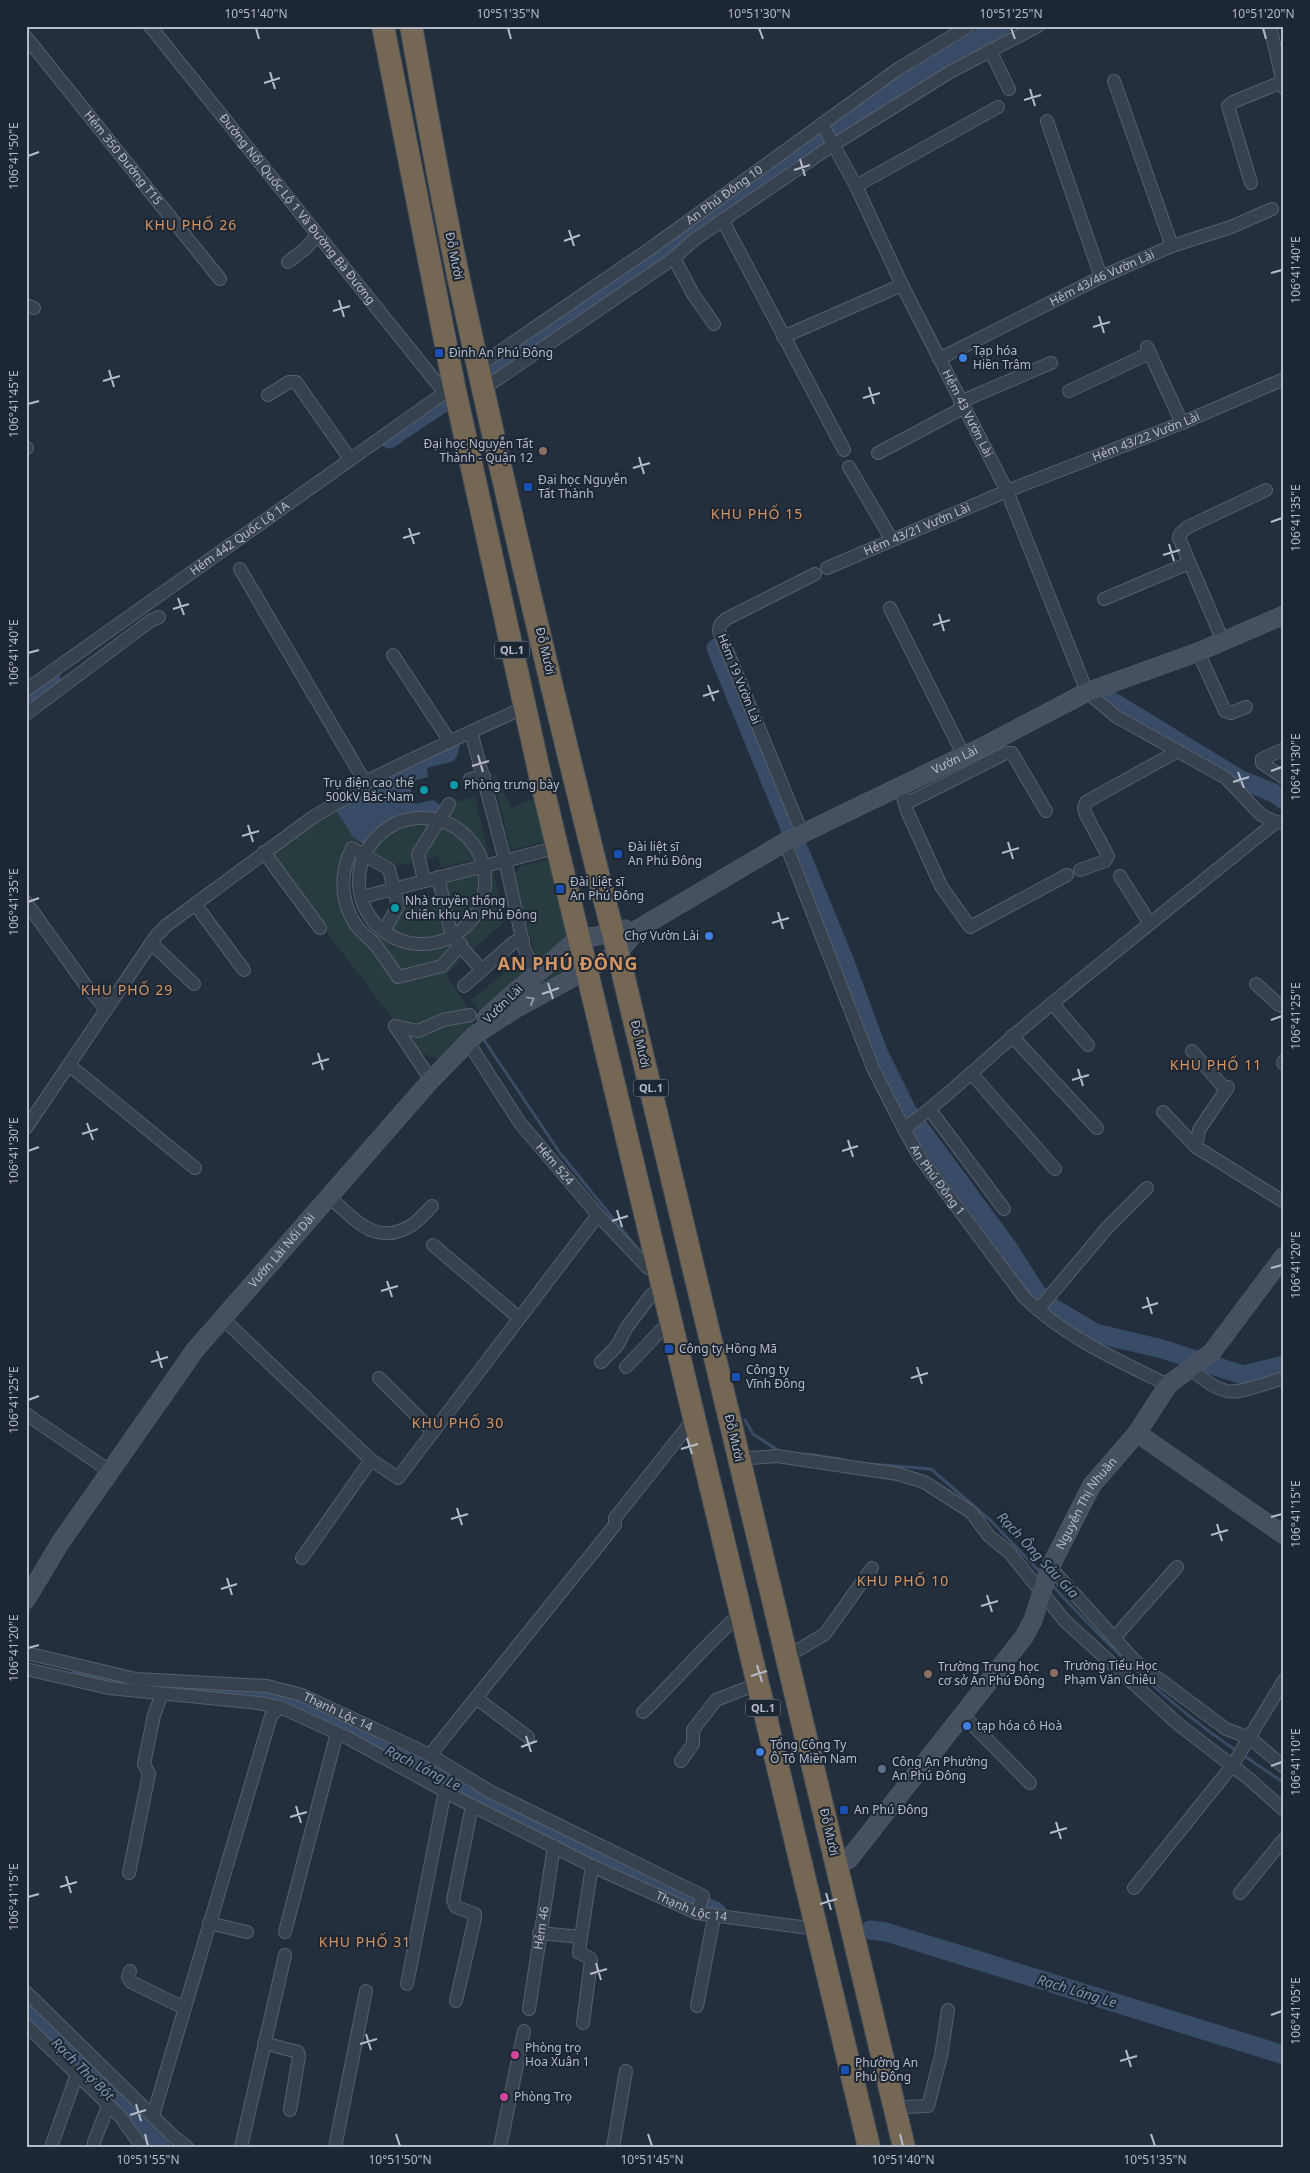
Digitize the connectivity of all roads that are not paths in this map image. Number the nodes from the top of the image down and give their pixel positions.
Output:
1 (150, 26) edge
2 (383, 26) edge
3 (395, 26) edge
4 (411, 26) edge
5 (423, 26) edge
6 (969, 26) edge
7 (1038, 26) edge
8 (1270, 26) edge
9 (26, 37) edge
10 (990, 50) junction
11 (1280, 56) edge
12 (1114, 80) dead end
13 (1283, 85) edge
14 (1009, 89) dead end
15 (998, 106) dead end
16 (1047, 122) dead end
17 (822, 125) junction
18 (832, 143) junction
19 (1251, 183) dead end
20 (856, 186) junction
21 (1272, 209) dead end
22 (723, 221) junction
23 (317, 235) junction
24 (1172, 246) junction
25 (674, 258) junction
26 (288, 262) dead end
27 (1101, 277) junction
28 (220, 279) dead end
29 (902, 285) junction
30 (714, 324) dead end
31 (783, 337) junction
32 (939, 359) junction
33 (1051, 363) dead end
34 (472, 379) junction
35 (1284, 379) edge
36 (1069, 391) dead end
37 (268, 395) dead end
38 (961, 405) junction
39 (1182, 423) junction
40 (844, 450) dead end
41 (878, 453) dead end
42 (350, 459) junction
43 (849, 467) dead end
44 (1266, 490) dead end
45 (1007, 491) junction
46 (892, 540) junction
47 (1189, 563) junction
48 (827, 568) dead end
49 (240, 569) dead end
50 (815, 574) dead end
51 (1104, 599) dead end
52 (890, 608) dead end
53 (1284, 615) edge
54 (159, 617) dead end
55 (1222, 641) junction
56 (1198, 652) junction
57 (393, 655) dead end
58 (26, 690) edge
59 (1087, 692) junction
60 (526, 707) junction
61 (1246, 707) dead end
62 (26, 714) edge
63 (473, 739) dead end
64 (449, 740) junction
65 (1284, 749) edge
66 (1176, 752) junction
67 (964, 756) junction
68 (484, 776) junction
69 (1284, 778) edge
70 (470, 779) dead end
71 (365, 782) junction
72 (900, 786) junction
73 (449, 804) dead end
74 (905, 804) junction
75 (1046, 811) dead end
76 (439, 821) junction
77 (1280, 822) edge
78 (794, 838) junction
79 (559, 847) junction
80 (264, 852) junction
81 (365, 854) junction
82 (505, 860) junction
83 (483, 866) junction
84 (1080, 870) dead end
85 (1067, 876) dead end
86 (1120, 876) dead end
87 (438, 877) junction
88 (424, 880) junction
89 (393, 887) junction
90 (362, 897) junction
91 (26, 902) edge
92 (195, 904) junction
93 (1149, 922) junction
94 (320, 928) dead end
95 (384, 931) junction
96 (523, 940) junction
97 (151, 943) junction
98 (609, 943) junction
99 (460, 944) junction
100 (244, 970) dead end
101 (482, 970) junction
102 (535, 974) junction
103 (194, 984) dead end
104 (1256, 984) dead end
105 (464, 986) dead end
106 (1052, 1003) junction
107 (1284, 1007) edge
108 (106, 1009) junction
109 (470, 1015) dead end
110 (1012, 1036) junction
111 (471, 1039) junction
112 (1088, 1045) dead end
113 (1192, 1051) dead end
114 (69, 1065) junction
115 (972, 1072) junction
116 (431, 1080) junction
117 (928, 1112) junction
118 (1163, 1112) dead end
119 (908, 1126) junction
120 (26, 1128) edge
121 (1097, 1128) dead end
122 (1196, 1147) junction
123 (195, 1168) dead end
124 (1056, 1169) dead end
125 (1147, 1188) dead end
126 (328, 1196) junction
127 (1284, 1202) edge
128 (432, 1206) dead end
129 (1004, 1209) dead end
130 (598, 1215) junction
131 (433, 1245) dead end
132 (1284, 1256) edge
133 (657, 1269) junction
134 (662, 1292) junction
135 (1040, 1307) junction
136 (221, 1317) junction
137 (518, 1317) junction
138 (670, 1321) junction
139 (601, 1362) dead end
140 (1197, 1364) junction
141 (626, 1367) dead end
142 (379, 1378) dead end
143 (1284, 1378) edge
144 (1168, 1385) junction
145 (26, 1414) edge
146 (698, 1414) junction
147 (433, 1432) junction
148 (1137, 1433) junction
149 (745, 1458) junction
150 (371, 1460) junction
151 (111, 1472) junction
152 (1284, 1535) edge
153 (302, 1558) dead end
154 (1177, 1567) dead end
155 (872, 1568) dead end
156 (1046, 1579) junction
157 (26, 1600) edge
158 (740, 1614) junction
159 (1114, 1638) junction
160 (798, 1650) junction
161 (26, 1653) edge
162 (26, 1668) edge
163 (1284, 1680) edge
164 (757, 1684) junction
165 (162, 1694) junction
166 (476, 1698) junction
167 (280, 1707) junction
168 (643, 1712) dead end
169 (963, 1715) junction
170 (358, 1721) junction
171 (342, 1735) junction
172 (528, 1737) dead end
173 (1248, 1741) junction
174 (430, 1755) junction
175 (681, 1761) dead end
176 (1233, 1764) junction
177 (1284, 1767) edge
178 (1030, 1783) dead end
179 (445, 1791) junction
180 (472, 1806) junction
181 (1284, 1810) edge
182 (1284, 1839) edge
183 (554, 1846) junction
184 (843, 1862) junction
185 (592, 1866) junction
186 (129, 1873) dead end
187 (1134, 1888) dead end
188 (1240, 1893) dead end
189 (696, 1913) junction
190 (714, 1917) junction
191 (209, 1923) junction
192 (816, 1930) junction
193 (247, 1932) dead end
194 (285, 1932) dead end
195 (539, 1933) junction
196 (581, 1937) junction
197 (285, 1955) dead end
198 (130, 1971) dead end
199 (407, 1984) dead end
200 (366, 1991) dead end
201 (28, 1997) edge
202 (456, 2001) dead end
203 (697, 2006) dead end
204 (184, 2008) junction
205 (529, 2009) dead end
206 (948, 2010) dead end
207 (583, 2023) dead end
208 (26, 2025) edge
209 (524, 2031) dead end
210 (76, 2041) junction
211 (264, 2043) junction
212 (60, 2058) junction
213 (626, 2072) dead end
214 (77, 2074) junction
215 (108, 2106) junction
216 (904, 2106) junction
217 (290, 2110) dead end
218 (153, 2116) junction
219 (51, 2147) edge
220 (94, 2147) edge
221 (142, 2147) edge
222 (188, 2147) edge
223 (241, 2147) edge
224 (335, 2147) edge
225 (500, 2147) edge
226 (614, 2147) edge
227 (869, 2147) edge
228 (880, 2147) edge
229 (904, 2147) edge
230 (914, 2147) edge

1 - 23 street, Đường Nối Quốc Lộ 1 Và Đường Bà Đương
2 - 34 highway, Đỗ Mười / QL.1
3 - 34 highway, Đỗ Mười / QL.1
4 - 34 highway, Đỗ Mười / QL.1
5 - 34 highway, Đỗ Mười / QL.1
6 - 17 street, An Phú Đông 10
7 - 10 street
8 - 11 street
9 - 28 street, Hẻm 350 Đường T15
10 - 14 street
10 - 18 street
11 - 13 street
12 - 24 street
13 - 19 street
15 - 20 street
16 - 27 street
17 - 18 street, Hẻm 43 Vườn Lài
17 - 34 street, An Phú Đông 10
18 - 20 street, Hẻm 43 Vườn Lài
18 - 22 street
20 - 29 street, Hẻm 43 Vườn Lài
21 - 24 street, Hẻm 43/46 Vườn Lài
22 - 25 street
22 - 31 street
23 - 26 street
23 - 34 street, Đường Nối Quốc Lộ 1 Và Đường Bà Đương
24 - 27 street, Hẻm 43/46 Vườn Lài
25 - 30 street
25 - 34 street
27 - 32 street, Hẻm 43/46 Vườn Lài
29 - 31 street
29 - 32 street, Hẻm 43 Vườn Lài
31 - 40 street
32 - 38 street, Hẻm 43 Vườn Lài
33 - 38 street
34 - 42 street, Hẻm 442 Quốc Lộ 1A
34 - 60 highway, Đỗ Mười / QL.1
34 - 98 highway, Đỗ Mười / QL.1
34 - 98 highway, Đỗ Mười / QL.1
35 - 39 street, Hẻm 43/22 Vườn Lài
36 - 39 street
37 - 42 street
38 - 41 street
38 - 45 street, Hẻm 43 Vườn Lài
39 - 45 street, Hẻm 43/22 Vườn Lài
42 - 58 street, Hẻm 442 Quốc Lộ 1A
43 - 46 street
44 - 47 street
45 - 46 street, Hẻm 43/21 Vườn Lài
45 - 59 street, Hẻm 43 Vườn Lài
46 - 48 street, Hẻm 43/21 Vườn Lài
47 - 51 street
47 - 55 street
49 - 71 street
50 - 78 street, Hẻm 19 Vườn Lài
52 - 67 street
53 - 55 street, Vườn Lài
54 - 62 street
55 - 56 street, Vườn Lài
56 - 59 street, Vườn Lài
56 - 61 street
57 - 64 street
59 - 66 street
59 - 67 street, Vườn Lài
60 - 64 street
60 - 79 highway, Đỗ Mười / QL.1
63 - 68 street
64 - 71 street
65 - 69 street
66 - 77 street
66 - 84 street
67 - 72 street, Vườn Lài
68 - 70 street
68 - 82 street
71 - 80 street
72 - 74 street
72 - 78 street, Vườn Lài
73 - 76 street
74 - 75 street
74 - 85 street
76 - 81 street
76 - 83 street
76 - 88 street
77 - 93 street
78 - 98 street, Vườn Lài
78 - 119 street, An Phú Đông 1
79 - 82 street
79 - 98 highway, Đỗ Mười / QL.1
80 - 92 street
80 - 94 street
81 - 89 street
81 - 90 street
81 - 99 street
82 - 83 street
82 - 96 street
83 - 87 street
83 - 99 street
86 - 93 street
87 - 88 street
87 - 99 street
88 - 89 street
89 - 90 street
89 - 95 street
90 - 95 street
91 - 108 street
92 - 97 street
92 - 100 street
93 - 106 street
95 - 99 street
96 - 101 street
96 - 102 street
97 - 103 street
97 - 108 street
98 - 102 street, Vườn Lài
111 -> 98 street, Vườn Lài Nối Dài
98 - 133 highway, Đỗ Mười / QL.1
98 - 146 highway, Đỗ Mười / QL.1
98 - 149 highway, Đỗ Mười / QL.1
99 - 101 street
101 - 105 street
102 - 111 street, Vườn Lài
104 - 107 street
106 - 110 street
106 - 112 street
108 - 114 street
109 - 116 street
110 - 115 street
110 - 121 street
111 - 116 street, Vườn Lài Nối Dài
111 - 130 street, Hẻm 524
113 - 122 street
114 - 120 street
114 - 123 street
115 - 117 street
115 - 124 street
116 - 126 street, Vườn Lài Nối Dài
117 - 119 street
117 - 129 street
118 - 122 street
119 - 135 street, An Phú Đông 1
122 - 127 street
125 - 135 street
126 - 128 street
126 - 136 street, Vườn Lài Nối Dài
130 - 133 street, Hẻm 524
130 - 137 street
131 - 137 street
132 - 140 street
133 - 134 highway, Đỗ Mười / QL.1
134 - 138 highway, Đỗ Mười / QL.1
134 - 139 street
135 - 144 street, An Phú Đông 1
136 - 150 street
136 - 151 street, Vườn Lài Nối Dài
137 - 147 street
138 - 141 street
138 - 146 highway, Đỗ Mười / QL.1
140 - 143 street
140 - 144 street
142 - 147 street
144 - 148 street
145 - 151 street
146 - 158 highway, Đỗ Mười / QL.1
146 - 166 street
146 - 228 highway, Đỗ Mười / QL.1
147 - 150 street
148 - 152 street
148 - 156 street, Nguyễn Thị Nhuần
149 - 156 street
149 - 160 highway, Đỗ Mười / QL.1
149 - 184 highway, Đỗ Mười / QL.1
150 - 153 street
151 - 157 street, Vườn Lài Nối Dài
154 - 159 street
155 - 160 street
156 - 159 street
156 - 169 street, Nguyễn Thị Nhuần
156 - 176 street
158 - 164 highway, Đỗ Mười / QL.1
158 - 168 street
159 - 173 street
160 - 184 highway, Đỗ Mười / QL.1
161 - 170 street, Thạnh Lộc 14
162 - 165 street, Thạnh Lộc 14
163 - 173 street
164 - 175 street
164 - 192 highway, Đỗ Mười / QL.1
165 - 167 street, Thạnh Lộc 14
165 - 186 street
166 - 172 street
166 - 174 street
167 - 171 street, Thạnh Lộc 14
167 - 191 street
169 - 178 street
169 - 184 street, Nguyễn Thị Nhuần
170 - 171 street
170 - 174 street, Thạnh Lộc 14
171 - 179 street, Thạnh Lộc 14
171 - 194 street
173 - 176 street
173 - 177 street
174 - 189 street, Thạnh Lộc 14
176 - 181 street
176 - 187 street
179 - 180 street, Thạnh Lộc 14
179 - 199 street
180 - 183 street, Thạnh Lộc 14
180 - 202 street
182 - 188 street
183 - 185 street, Thạnh Lộc 14
183 - 195 street, Hẻm 46
184 - 216 highway, Đỗ Mười / QL.1
184 - 229 highway, Đỗ Mười / QL.1
185 - 189 street, Thạnh Lộc 14
185 - 196 street
189 - 190 street, Thạnh Lộc 14
190 - 192 street, Thạnh Lộc 14
190 - 203 street
191 - 193 street
191 - 204 street
192 - 227 highway, Đỗ Mười / QL.1
195 - 196 street
195 - 205 street, Hẻm 46
196 - 207 street
197 - 211 street
198 - 204 street
200 - 224 street
201 - 210 street
204 - 218 street
206 - 216 street
208 - 212 street
209 - 225 street
210 - 212 street
210 - 218 street
211 - 217 street
211 - 223 street
212 - 214 street
213 - 226 street
214 - 215 street
214 - 219 street
215 - 220 street
215 - 221 street
216 - 230 highway, Đỗ Mười / QL.1
218 - 222 street

